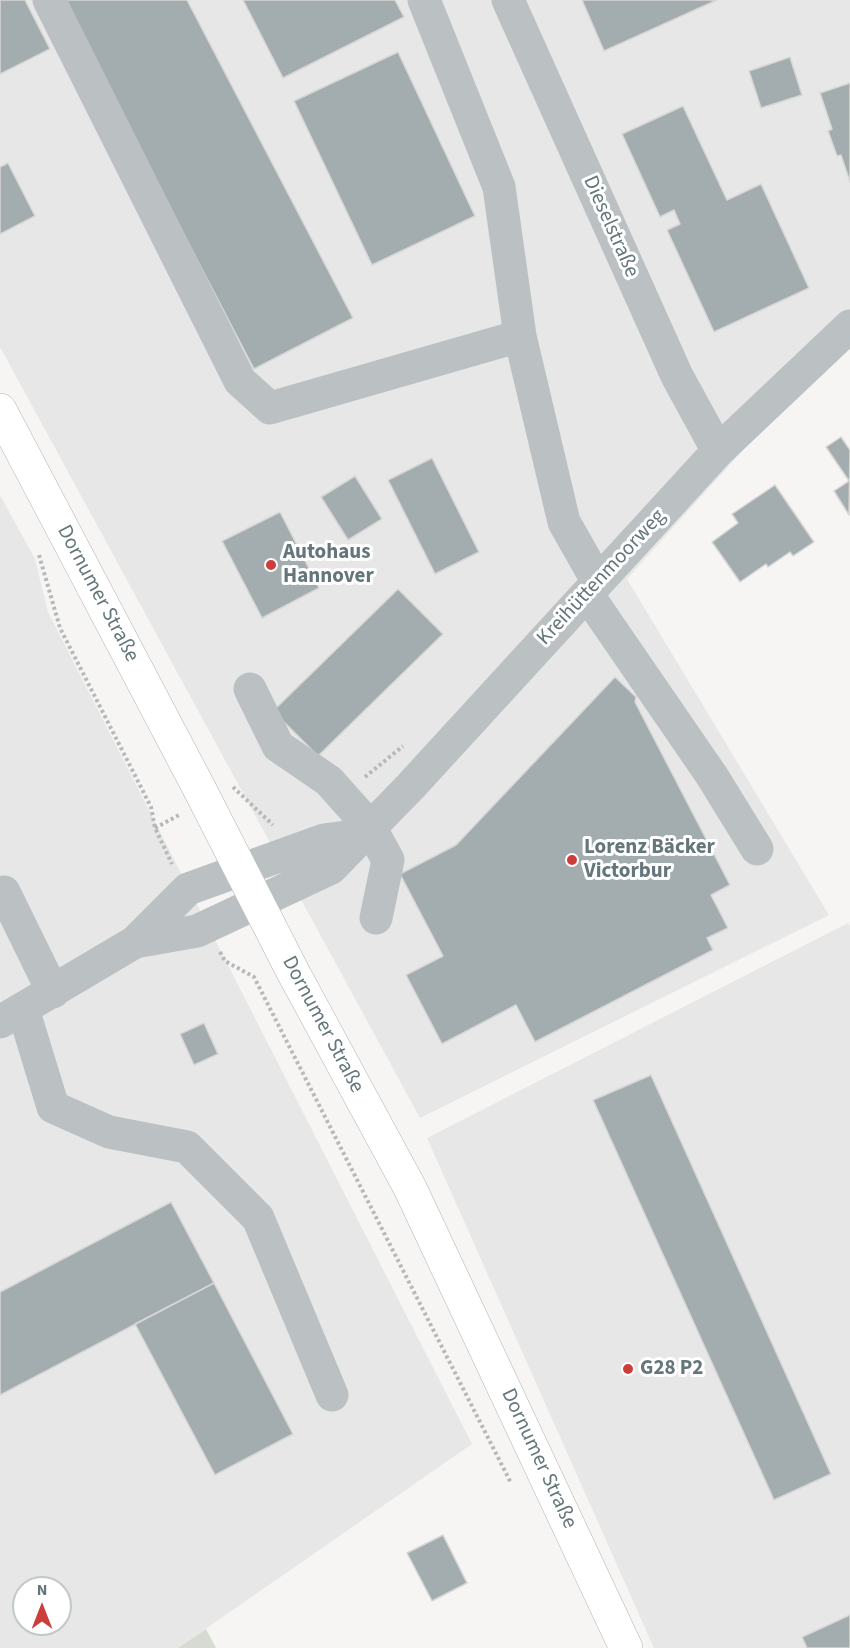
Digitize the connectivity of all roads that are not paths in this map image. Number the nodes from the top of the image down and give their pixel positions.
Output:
1 (50, 0) edge
2 (424, 0) edge
3 (508, 0) edge
4 (850, 326) edge
5 (520, 336) junction
6 (0, 410) edge
7 (718, 451) junction
8 (593, 588) junction
9 (250, 689) dead end
10 (365, 831) junction
11 (757, 849) dead end
12 (241, 871) junction
13 (1, 890) edge
14 (256, 902) junction
15 (376, 918) dead end
16 (135, 942) junction
17 (53, 992) junction
18 (11, 1015) edge
19 (332, 1395) dead end
20 (626, 1648) edge

1 - 5 street
2 - 5 street
3 - 7 street, Dieselstraße
4 - 7 street, Kreihüttenmoorweg
5 - 8 street
6 - 12 main road, Dornumer Straße
7 - 8 street, Kreihüttenmoorweg
8 - 10 street, Kreihüttenmoorweg
8 - 11 street
9 - 10 street
10 - 12 street
10 - 14 street, Kreihüttenmoorweg
10 - 15 street
12 - 14 main road, Dornumer Straße
12 - 16 street
13 - 17 street
14 - 16 street, Kreihüttenmoorweg
14 - 20 main road, Dornumer Straße
16 - 17 street
17 - 18 street
18 - 19 street

